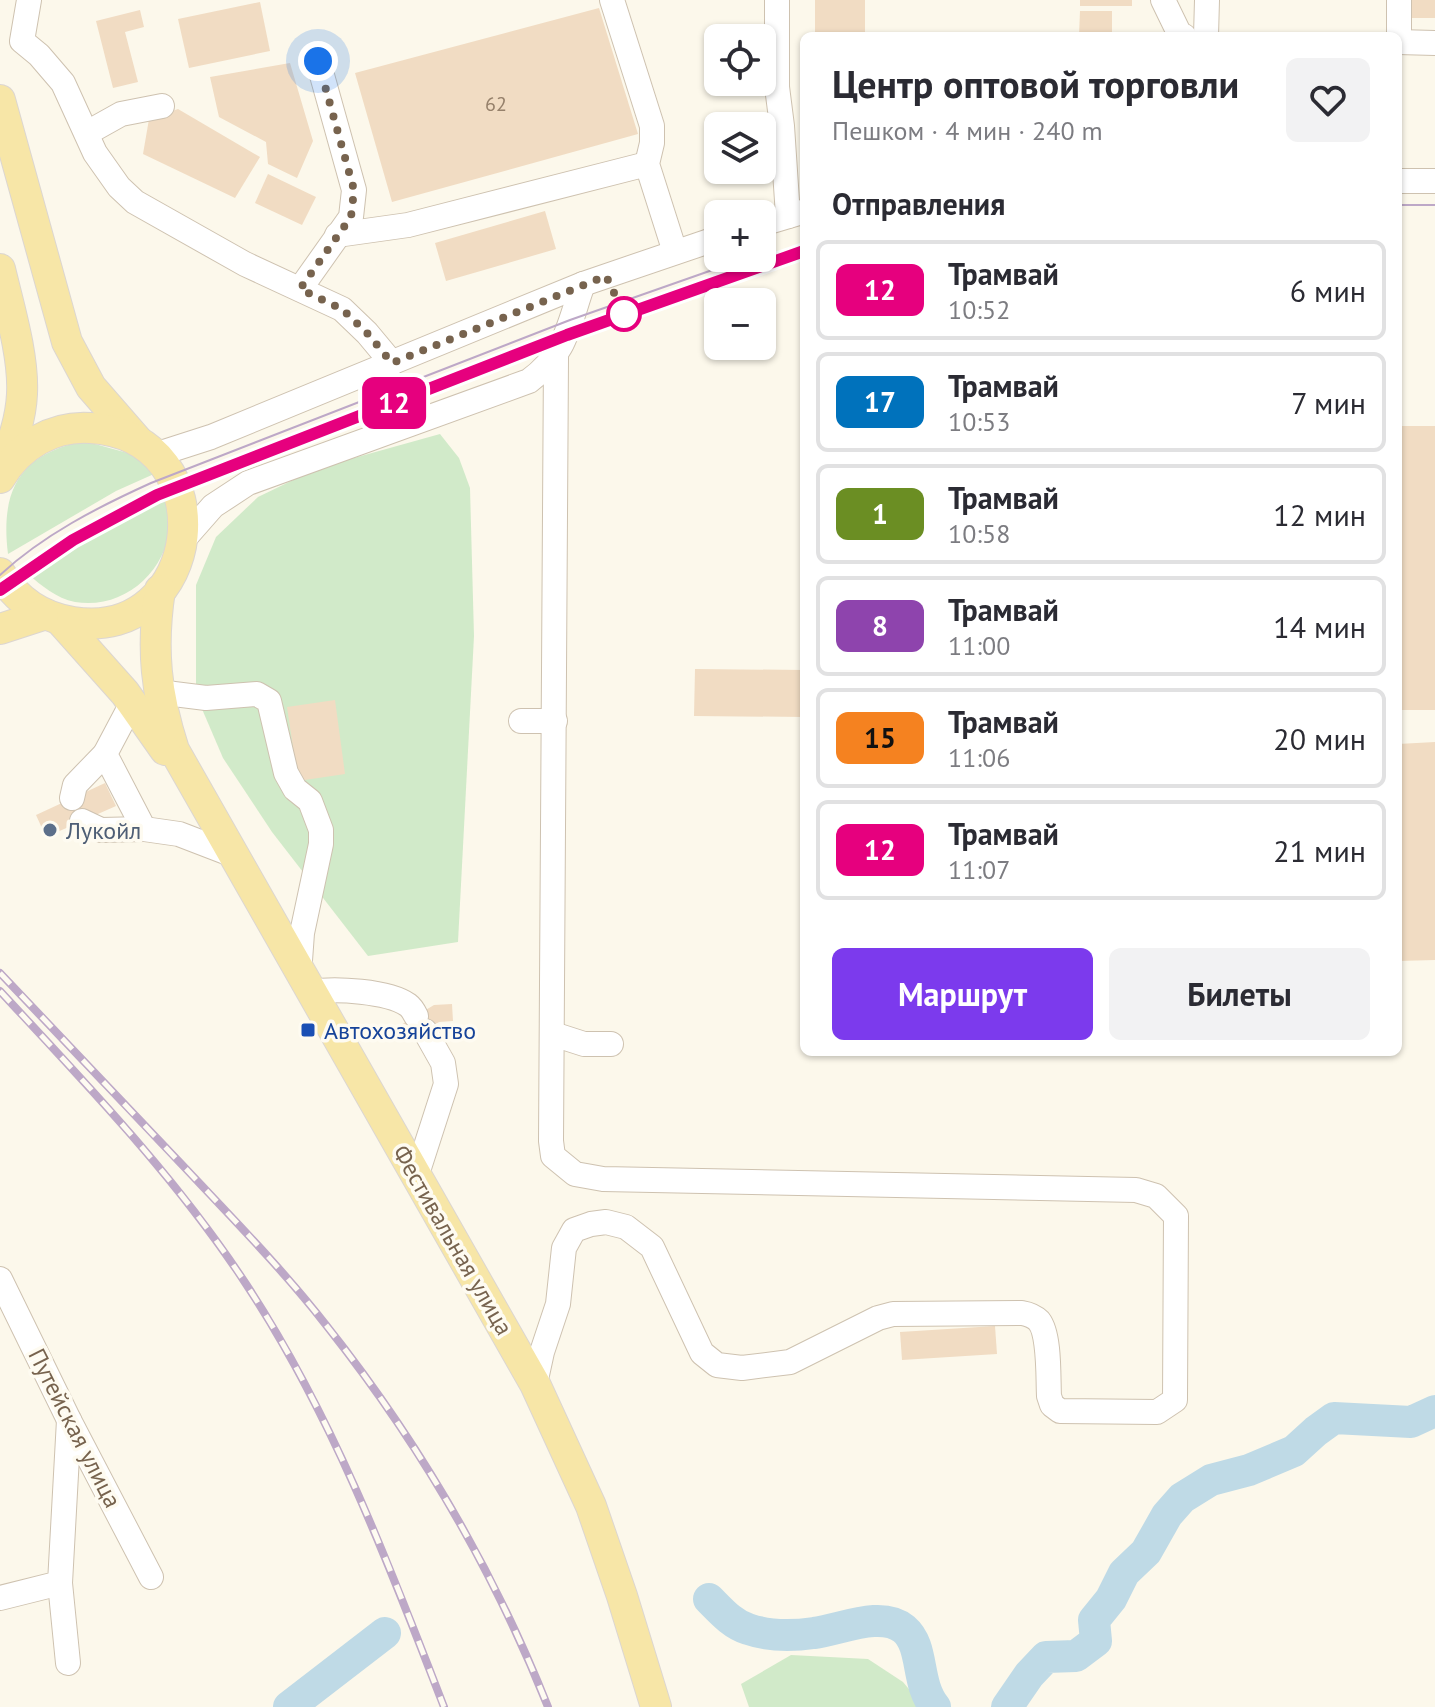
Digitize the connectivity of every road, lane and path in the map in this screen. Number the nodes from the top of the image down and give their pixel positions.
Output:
1 (29, 0) edge
2 (612, 0) edge
3 (777, 0) edge
4 (1163, 0) edge
5 (1207, 0) edge
6 (1399, 0) edge
7 (1179, 32) edge
8 (1206, 32) edge
9 (1399, 32) edge
10 (1402, 42) edge
11 (1435, 43) edge
12 (318, 61) dead end
13 (0, 100) edge
14 (162, 106) dead end
15 (793, 126) edge
16 (87, 133) junction
17 (647, 164) junction
18 (1402, 181) edge
19 (1435, 181) edge
20 (796, 214) edge
21 (776, 220) edge
22 (337, 235) junction
23 (704, 243) edge
24 (675, 252) junction
25 (0, 269) edge
26 (583, 284) junction
27 (300, 289) junction
28 (556, 358) junction
29 (392, 363) junction
30 (148, 450) junction
31 (0, 477) edge
32 (184, 539) junction
33 (0, 573) edge
34 (160, 590) junction
35 (52, 618) junction
36 (0, 629) edge
37 (145, 698) junction
38 (521, 721) dead end
39 (555, 721) junction
40 (105, 754) junction
41 (72, 798) dead end
42 (82, 821) dead end
43 (144, 829) junction
44 (231, 854) junction
45 (305, 983) junction
46 (553, 1034) junction
47 (611, 1044) dead end
48 (417, 1174) junction
49 (0, 1279) edge
50 (535, 1384) junction
51 (69, 1420) junction
52 (151, 1577) dead end
53 (60, 1583) junction
54 (0, 1598) edge
55 (68, 1663) dead end
56 (656, 1707) edge

1 - 16 street
2 - 17 street
3 - 15 street
4 - 7 street
5 - 8 street
6 - 9 street
10 - 11 street
12 - 22 street
13 - 30 main road
14 - 16 street
15 - 20 street
16 - 27 street
17 - 22 street
17 - 24 street
18 - 19 street
20 - 21 street
22 - 27 street
23 - 24 street
24 - 26 street
25 - 31 main road
26 - 28 street
26 - 29 street
27 - 29 street
28 - 32 street
28 - 39 street
29 - 30 street
30 - 31 main road
30 - 32 main road
32 - 34 main road
33 - 35 main road, Фестивальная улица
34 - 35 main road
34 - 37 main road, Фестивальная улица
35 - 36 main road
35 - 37 main road, Фестивальная улица
37 - 40 street
37 - 44 main road, Фестивальная улица
37 - 45 street
38 - 39 street
39 - 46 street
40 - 41 street
40 - 43 street
42 - 43 street
43 - 44 street
44 - 45 main road, Фестивальная улица
45 - 48 main road, Фестивальная улица
45 - 48 street
46 - 47 street
46 - 50 street
48 - 50 main road, Фестивальная улица
49 - 51 street, Путейская улица
50 - 56 main road, Фестивальная улица
51 - 52 street, Путейская улица
51 - 53 street
53 - 54 street
53 - 55 street

